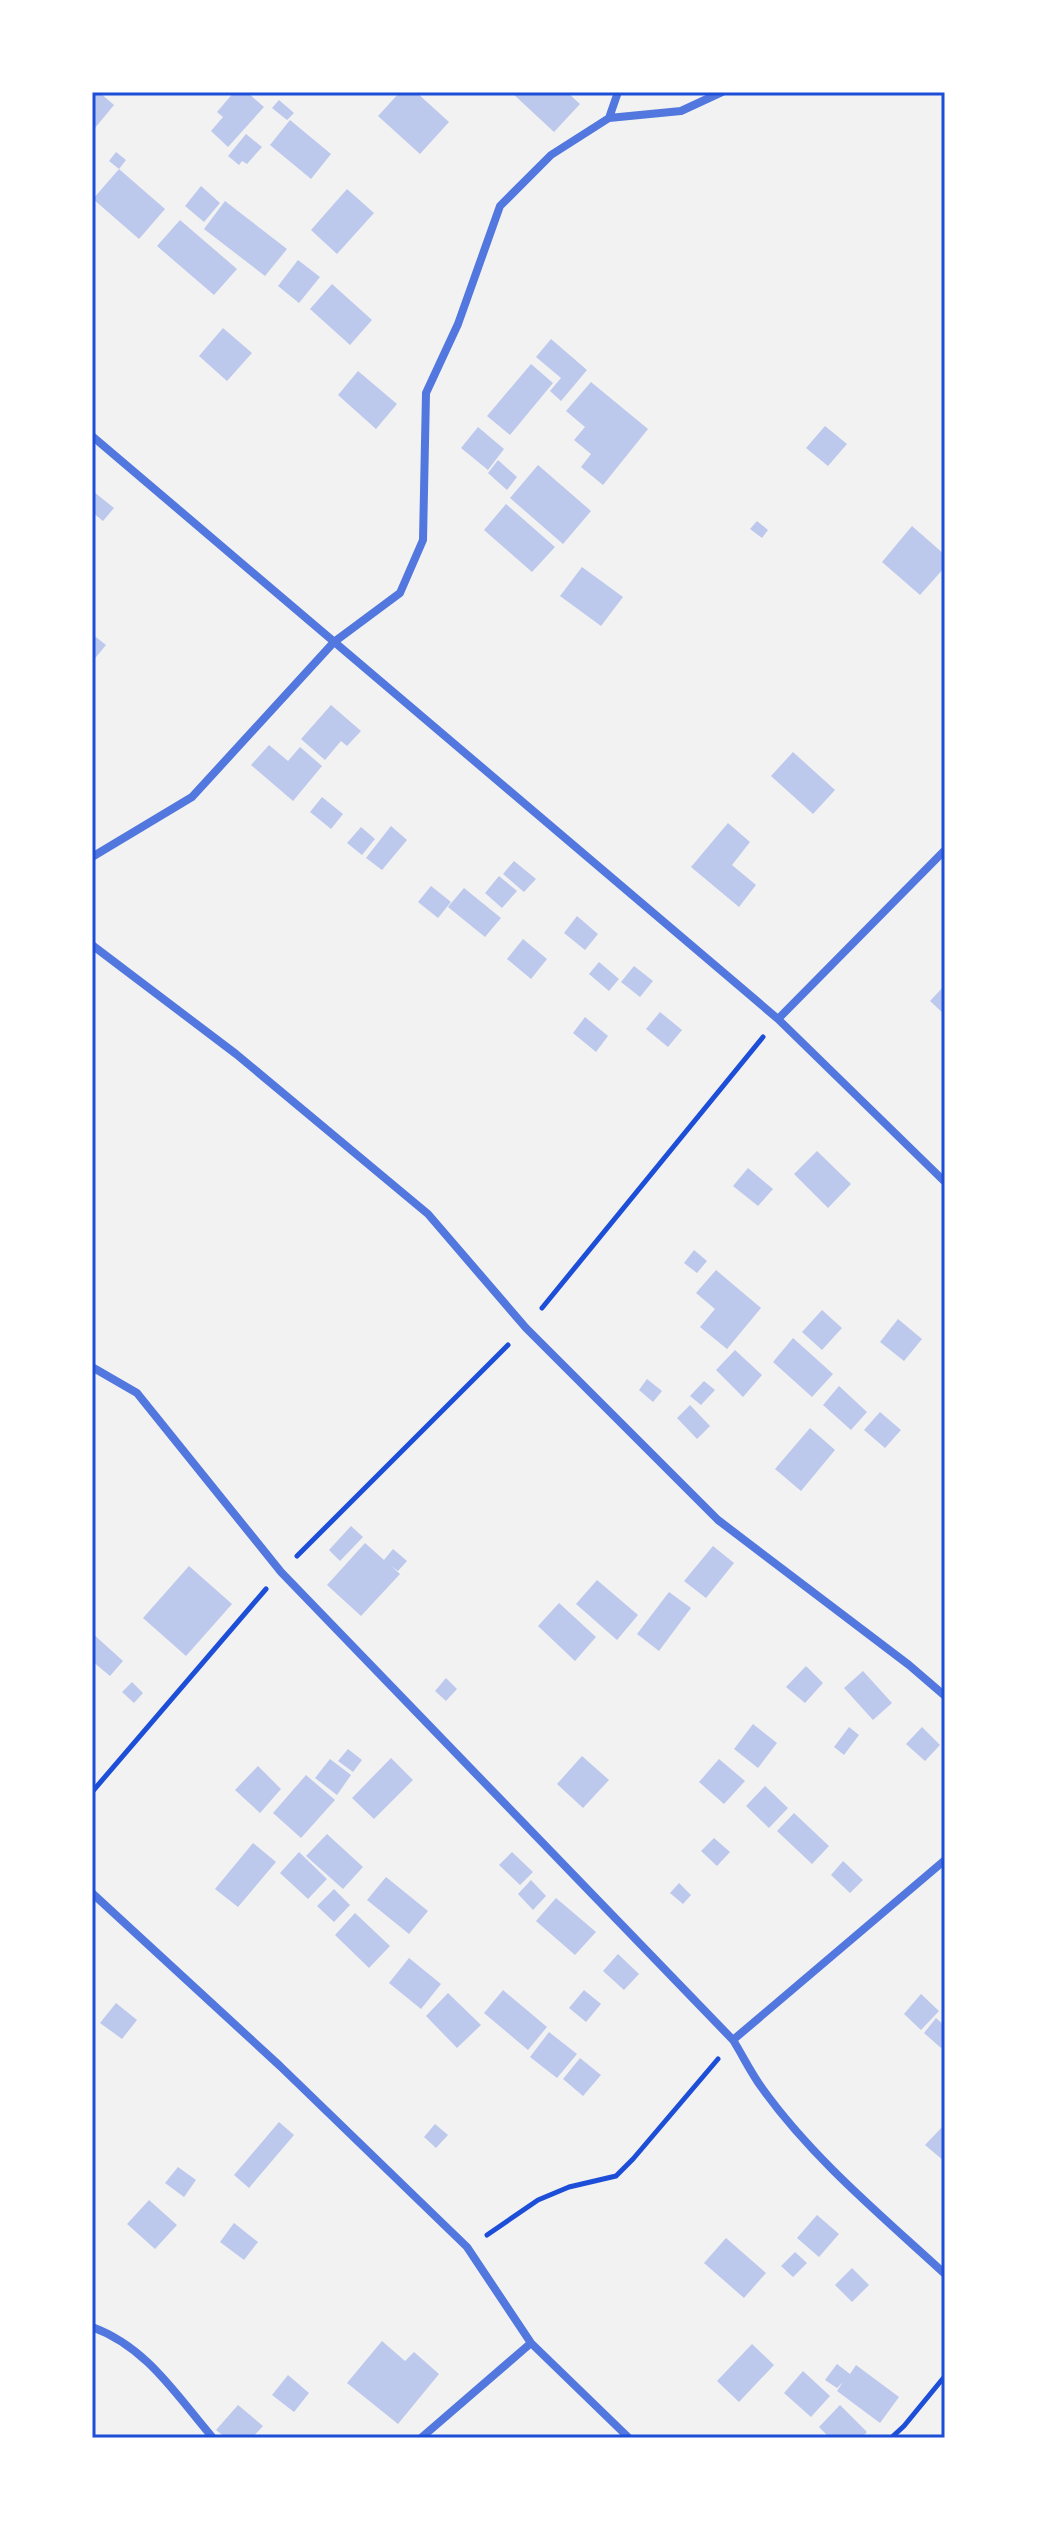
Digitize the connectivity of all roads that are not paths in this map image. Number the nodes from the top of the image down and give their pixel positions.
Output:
1 (618, 92) edge
2 (722, 92) edge
3 (609, 118) junction
4 (92, 436) edge
5 (334, 642) junction
6 (945, 850) edge
7 (92, 857) edge
8 (92, 945) edge
9 (778, 1019) junction
10 (945, 1182) edge
11 (92, 1367) edge
12 (945, 1696) edge
13 (945, 1860) edge
14 (92, 1893) edge
15 (733, 2040) junction
16 (945, 2274) edge
17 (92, 2327) edge
18 (531, 2343) junction
19 (213, 2438) edge
20 (421, 2438) edge
21 (629, 2438) edge

1 - 3 street
2 - 3 street
3 - 5 street
4 - 5 street
5 - 7 street
5 - 9 street
6 - 9 street
8 - 12 street
9 - 10 street
11 - 15 street
13 - 15 street
14 - 18 street
15 - 16 street
17 - 19 street
18 - 20 street
18 - 21 street

